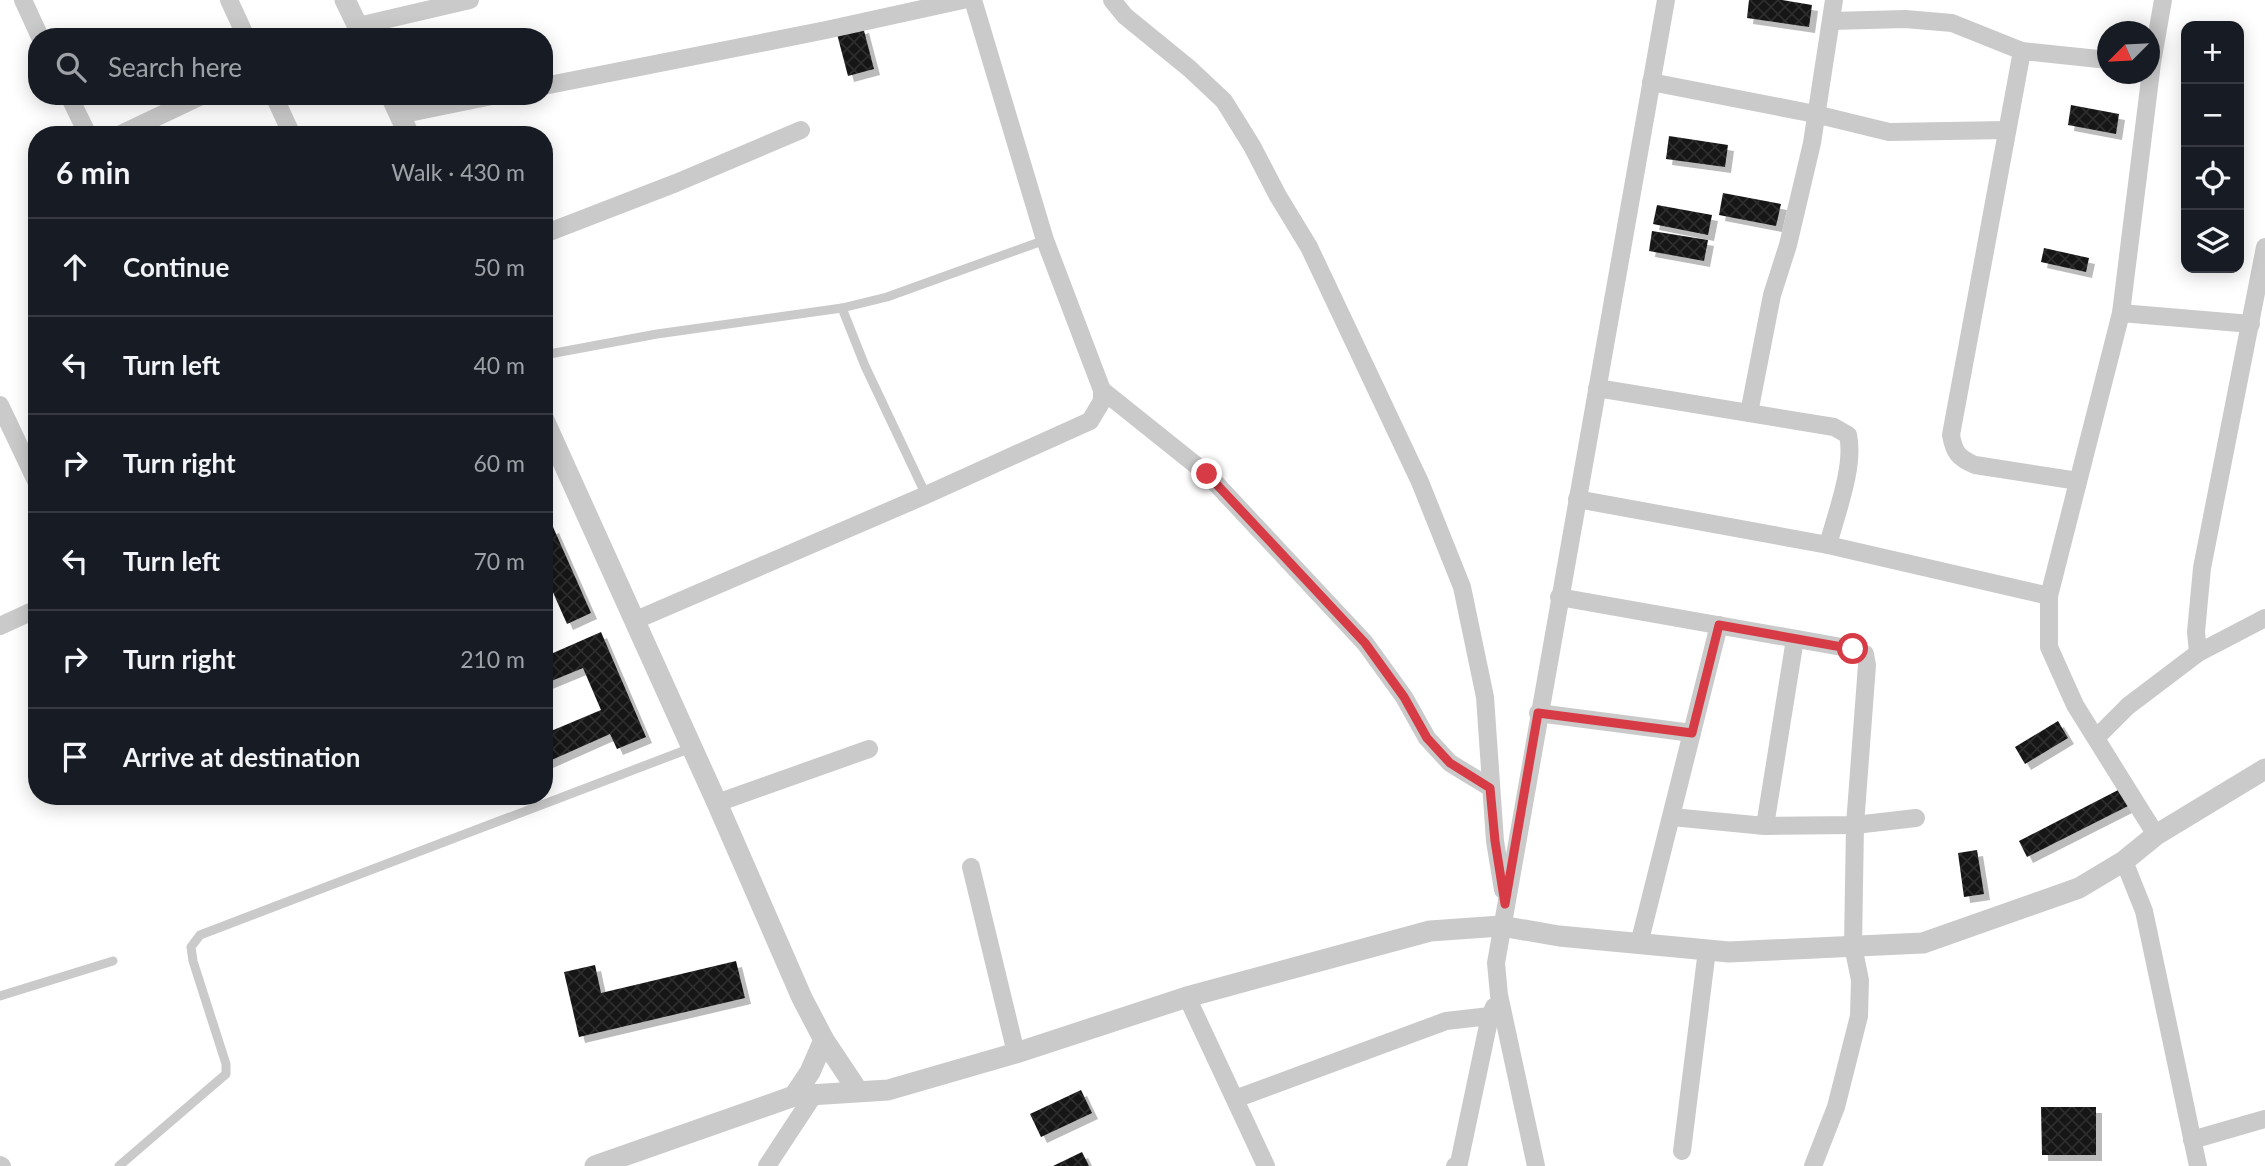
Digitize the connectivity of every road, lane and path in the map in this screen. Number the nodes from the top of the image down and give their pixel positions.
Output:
1 (23, 0) edge
2 (229, 0) edge
3 (345, 0) edge
4 (470, 0) edge
5 (963, 0) edge
6 (973, 0) edge
7 (1112, 0) edge
8 (1666, 0) edge
9 (1834, 0) edge
10 (2163, 0) edge
11 (1831, 21) junction
12 (2159, 21) edge
13 (36, 28) edge
14 (242, 28) edge
15 (358, 28) edge
16 (374, 28) edge
17 (2022, 51) junction
18 (2097, 59) edge
19 (1651, 82) junction
20 (553, 84) edge
21 (2148, 84) edge
22 (73, 105) edge
23 (182, 105) edge
24 (278, 105) edge
25 (395, 106) edge
26 (1815, 114) junction
27 (84, 126) edge
28 (139, 126) edge
29 (288, 126) edge
30 (405, 126) edge
31 (800, 130) dead end
32 (2007, 130) junction
33 (553, 231) edge
34 (1045, 240) junction
35 (2265, 247) edge
36 (842, 308) junction
37 (2121, 313) junction
38 (2250, 324) junction
39 (553, 353) edge
40 (1597, 388) junction
41 (1102, 390) junction
42 (0, 405) edge
43 (1749, 412) junction
44 (553, 440) edge
45 (28, 464) edge
46 (2078, 481) junction
47 (926, 495) junction
48 (1577, 499) junction
49 (1828, 545) junction
50 (2049, 596) junction
51 (1559, 597) junction
52 (28, 612) edge
53 (2265, 618) edge
54 (636, 620) junction
55 (1719, 625) junction
56 (0, 626) edge
57 (1795, 639) junction
58 (2198, 653) junction
59 (1538, 713) junction
60 (1692, 733) junction
61 (2097, 737) junction
62 (693, 747) junction
63 (869, 749) dead end
64 (2265, 769) edge
65 (1490, 788) junction
66 (553, 800) edge
67 (717, 803) junction
68 (541, 805) edge
69 (1672, 817) junction
70 (1916, 818) dead end
71 (1855, 825) junction
72 (1765, 827) junction
73 (2156, 835) junction
74 (2124, 861) junction
75 (971, 867) dead end
76 (1505, 904) junction
77 (1501, 926) junction
78 (1639, 944) junction
79 (1853, 946) junction
80 (1707, 950) junction
81 (113, 961) dead end
82 (1499, 995) junction
83 (0, 996) edge
84 (1187, 997) junction
85 (1490, 1016) junction
86 (824, 1041) junction
87 (1016, 1053) junction
88 (858, 1091) junction
89 (805, 1095) junction
90 (1235, 1099) junction
91 (2265, 1118) edge
92 (2192, 1140) junction
93 (1682, 1151) dead end
94 (119, 1166) edge
95 (595, 1166) edge
96 (767, 1166) edge
97 (1266, 1166) edge
98 (1455, 1166) edge
99 (1536, 1166) edge
100 (1813, 1166) edge
101 (2198, 1166) edge

1 - 13 street
2 - 14 street
3 - 15 street
4 - 16 street
5 - 20 street
6 - 34 street
7 - 65 street
8 - 19 street
9 - 11 street
10 - 12 street
11 - 17 street
11 - 26 street
17 - 18 street
17 - 32 street
19 - 26 street
19 - 40 street
21 - 37 street
22 - 27 street
23 - 28 street
24 - 29 street
25 - 30 street
26 - 32 street
26 - 43 street
31 - 33 street
32 - 46 street
34 - 36 lane
34 - 41 street
35 - 38 street
36 - 39 lane
36 - 47 lane
37 - 38 street
37 - 46 street
38 - 58 street
40 - 43 street
40 - 48 street
41 - 47 street
41 - 65 street
42 - 45 street
43 - 49 street
44 - 54 street
46 - 50 street
47 - 54 street
48 - 49 street
48 - 51 street
49 - 50 street
50 - 61 street
51 - 55 street
51 - 59 street
52 - 56 street
53 - 58 street
54 - 62 street
55 - 57 street
55 - 60 street
57 - 71 street
57 - 72 street
58 - 61 street
59 - 60 street
59 - 76 street
60 - 69 street
61 - 73 street
62 - 66 lane
62 - 67 street
63 - 67 street
64 - 73 street
65 - 76 street
67 - 86 street
68 - 94 lane
69 - 72 street
69 - 78 street
70 - 71 street
71 - 72 street
71 - 79 street
73 - 74 street
74 - 79 street
74 - 92 street
75 - 87 street
76 - 77 street
77 - 78 street
77 - 82 street
77 - 84 street
78 - 80 street
79 - 80 street
79 - 100 street
80 - 93 street
81 - 83 lane
82 - 85 street
82 - 99 street
84 - 87 street
84 - 90 street
85 - 90 street
85 - 98 street
86 - 88 street
86 - 89 street
87 - 88 street
88 - 89 street
89 - 95 street
89 - 96 street
90 - 97 street
91 - 92 street
92 - 101 street

